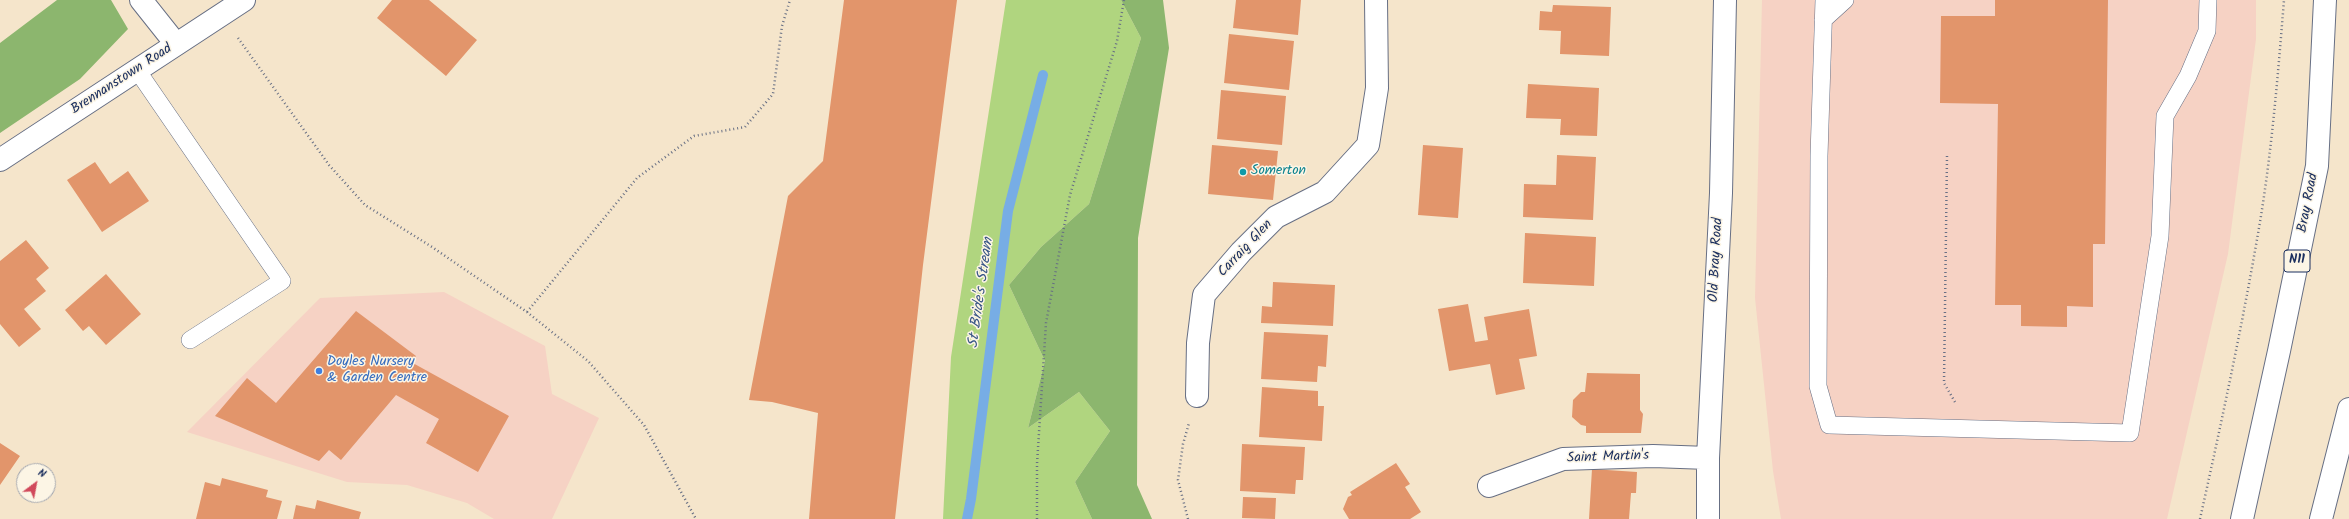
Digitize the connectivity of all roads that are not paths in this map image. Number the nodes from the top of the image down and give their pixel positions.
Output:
1 (140, 0) edge
2 (244, 0) edge
3 (1376, 0) edge
4 (1724, 0) edge
5 (1824, 0) edge
6 (1845, 0) edge
7 (2208, 0) edge
8 (2325, 0) edge
9 (1823, 20) junction
10 (176, 44) junction
11 (137, 70) junction
12 (0, 160) edge
13 (190, 340) dead end
14 (1197, 396) road end
15 (2349, 409) edge
16 (1708, 458) junction
17 (1489, 486) dead end
18 (1708, 519) edge
19 (2242, 519) edge
20 (2321, 519) edge

1 - 10 main road
2 - 10 main road, Brennanstown Road
3 - 14 main road, Carraig Glen
4 - 16 main road, Old Bray Road
5 - 9 lane
6 - 9 lane
7 - 9 lane
8 - 19 main road, Bray Road / N11
10 - 11 main road, Brennanstown Road
11 - 12 main road, Brennanstown Road
11 - 13 lane
15 - 20 main road
16 - 17 main road, Saint Martin's
16 - 18 main road, Old Bray Road

